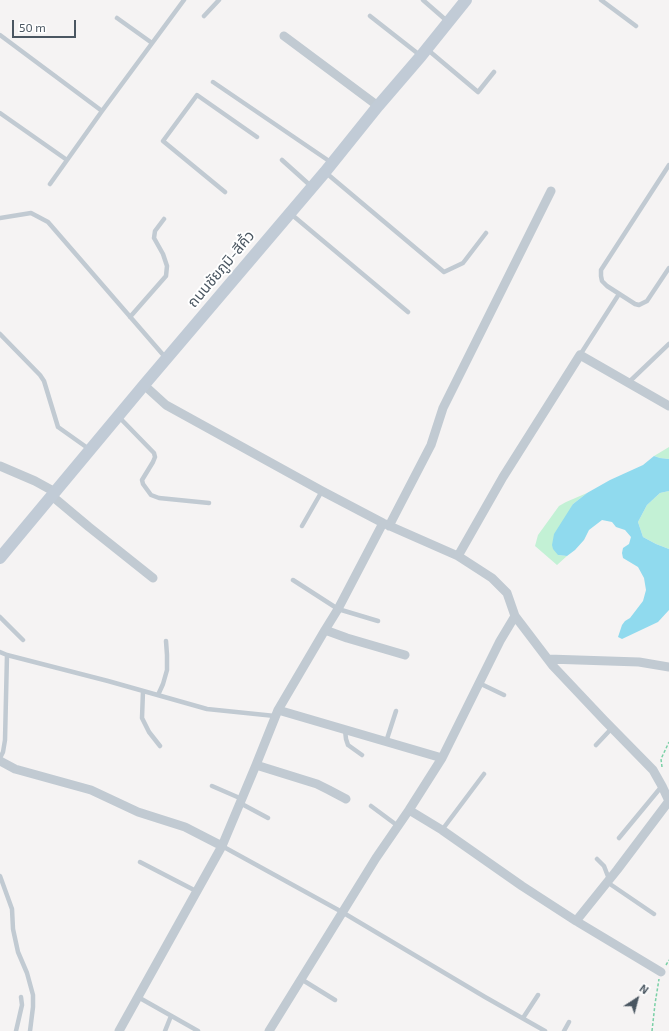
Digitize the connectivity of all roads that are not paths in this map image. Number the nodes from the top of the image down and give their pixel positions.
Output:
1 (184, 0) edge
2 (219, 0) edge
3 (423, 0) edge
4 (466, 0) edge
5 (601, 0) edge
6 (204, 16) dead end
7 (370, 16) dead end
8 (117, 18) dead end
9 (448, 22) junction
10 (636, 26) dead end
11 (0, 35) edge
12 (284, 36) dead end
13 (152, 43) junction
14 (424, 52) junction
15 (494, 72) dead end
16 (213, 82) dead end
17 (378, 106) junction
18 (102, 111) junction
19 (0, 113) edge
20 (257, 137) dead end
21 (67, 160) junction
22 (282, 160) dead end
23 (669, 165) edge
24 (328, 168) junction
25 (50, 184) dead end
26 (312, 187) junction
27 (551, 191) dead end
28 (225, 192) dead end
29 (289, 213) junction
30 (0, 218) edge
31 (164, 219) dead end
32 (486, 233) dead end
33 (669, 268) edge
34 (619, 294) junction
35 (408, 312) dead end
36 (130, 317) junction
37 (0, 334) edge
38 (669, 344) edge
39 (580, 355) junction
40 (166, 359) junction
41 (628, 383) junction
42 (144, 385) junction
43 (669, 406) edge
44 (118, 416) junction
45 (90, 450) junction
46 (0, 466) edge
47 (322, 491) junction
48 (54, 494) junction
49 (209, 503) dead end
50 (386, 524) junction
51 (302, 526) dead end
52 (458, 556) junction
53 (0, 558) edge
54 (153, 578) dead end
55 (293, 580) dead end
56 (338, 610) junction
57 (515, 616) junction
58 (0, 617) edge
59 (378, 621) dead end
60 (325, 630) junction
61 (23, 640) dead end
62 (166, 641) dead end
63 (0, 652) edge
64 (7, 655) junction
65 (405, 655) dead end
66 (548, 659) junction
67 (669, 667) edge
68 (479, 683) junction
69 (143, 691) junction
70 (158, 695) junction
71 (504, 695) dead end
72 (396, 711) dead end
73 (276, 713) junction
74 (612, 728) junction
75 (345, 730) junction
76 (386, 742) junction
77 (596, 745) dead end
78 (160, 746) dead end
79 (362, 755) dead end
80 (0, 758) edge
81 (442, 758) junction
82 (0, 761) edge
83 (256, 765) junction
84 (484, 774) dead end
85 (212, 786) dead end
86 (662, 786) junction
87 (346, 800) dead end
88 (241, 801) junction
89 (371, 806) dead end
90 (409, 810) junction
91 (268, 818) dead end
92 (398, 826) junction
93 (442, 830) junction
94 (619, 838) dead end
95 (222, 846) junction
96 (597, 859) dead end
97 (140, 862) dead end
98 (0, 876) edge
99 (608, 881) junction
100 (196, 891) junction
101 (342, 912) junction
102 (654, 914) dead end
103 (576, 921) junction
104 (661, 972) road end
105 (301, 979) junction
106 (538, 995) dead end
107 (21, 997) dead end
108 (138, 997) junction
109 (335, 1000) dead end
110 (172, 1016) junction
111 (523, 1018) junction
112 (569, 1022) dead end
113 (16, 1031) edge
114 (30, 1031) edge
115 (119, 1031) edge
116 (165, 1031) edge
117 (198, 1031) edge
118 (269, 1031) edge
119 (545, 1031) edge
120 (564, 1031) edge

1 - 13 lane
2 - 6 lane
3 - 9 lane
4 - 9 main road, ถนนชัยภูมิ-สีคิ้ว
5 - 10 lane
7 - 14 lane
8 - 13 lane
9 - 14 main road, ถนนชัยภูมิ-สีคิ้ว
11 - 18 lane
12 - 17 street
13 - 18 lane
14 - 15 lane
14 - 17 main road, ถนนชัยภูมิ-สีคิ้ว
16 - 24 lane
17 - 24 main road, ถนนชัยภูมิ-สีคิ้ว
18 - 21 lane
19 - 21 lane
20 - 28 lane
21 - 25 lane
22 - 26 lane
23 - 34 lane
24 - 26 main road, ถนนชัยภูมิ-สีคิ้ว
24 - 32 lane
26 - 29 main road, ถนนชัยภูมิ-สีคิ้ว
27 - 50 street
29 - 35 lane
29 - 40 main road, ถนนชัยภูมิ-สีคิ้ว
30 - 36 lane
31 - 36 lane
33 - 34 lane
34 - 39 lane
36 - 40 lane
37 - 45 lane
38 - 41 lane
39 - 41 street
39 - 52 street
40 - 42 main road, ถนนชัยภูมิ-สีคิ้ว
41 - 43 street
42 - 44 main road, ถนนชัยภูมิ-สีคิ้ว
42 - 47 street
44 - 45 main road, ถนนชัยภูมิ-สีคิ้ว
44 - 49 lane
45 - 48 main road, ถนนชัยภูมิ-สีคิ้ว
46 - 48 street
47 - 50 street
47 - 51 lane
48 - 53 main road, ถนนชัยภูมิ-สีคิ้ว
48 - 54 street
50 - 52 street
50 - 56 street
52 - 57 street
55 - 56 lane
56 - 59 lane
56 - 60 street
57 - 66 street
57 - 68 street
58 - 61 lane
60 - 65 street
60 - 73 street
62 - 70 lane
63 - 64 lane
64 - 69 lane
64 - 80 lane
66 - 67 street
66 - 74 street
68 - 71 lane
68 - 81 street
69 - 70 lane
69 - 78 lane
70 - 73 lane
72 - 76 lane
73 - 75 street
73 - 83 street
74 - 77 lane
74 - 86 street
75 - 76 street
75 - 79 lane
76 - 81 street
81 - 90 street
82 - 95 street
83 - 87 street
83 - 88 street
84 - 93 lane
85 - 88 lane
86 - 94 lane
86 - 99 street
88 - 91 lane
88 - 95 street
89 - 92 lane
90 - 92 street
90 - 93 street
92 - 101 street
93 - 103 street
95 - 100 street
95 - 101 lane
96 - 99 lane
97 - 100 lane
98 - 114 lane
99 - 102 lane
99 - 103 street
100 - 108 street
101 - 105 street
101 - 111 lane
103 - 104 street
105 - 109 lane
105 - 118 street
106 - 111 lane
107 - 113 lane
108 - 110 lane
108 - 115 street
110 - 116 lane
110 - 117 lane
111 - 119 lane
112 - 120 lane

